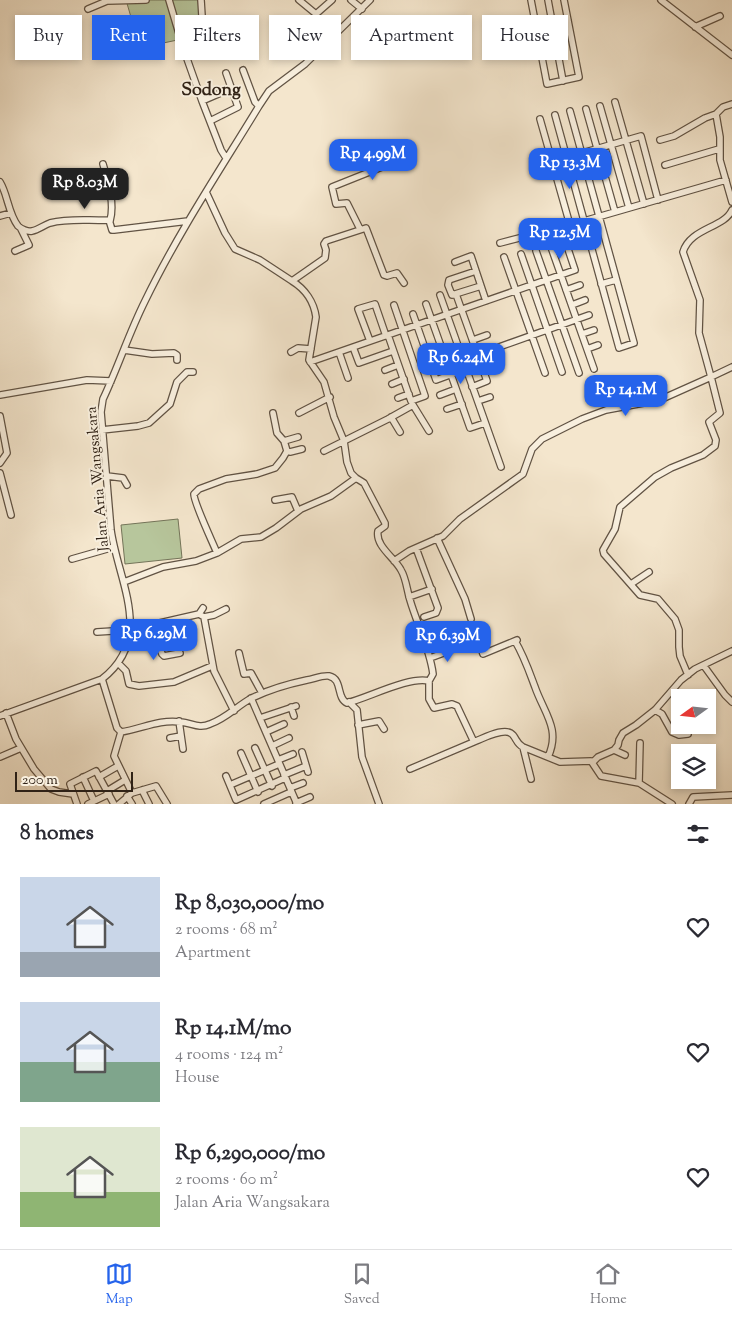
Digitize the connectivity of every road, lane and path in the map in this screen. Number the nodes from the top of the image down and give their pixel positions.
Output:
1 (146, 0) edge
2 (169, 0) edge
3 (201, 0) edge
4 (299, 0) edge
5 (321, 0) edge
6 (351, 0) edge
7 (370, 0) edge
8 (531, 0) edge
9 (548, 0) edge
10 (564, 0) edge
11 (661, 0) edge
12 (330, 2) edge
13 (88, 9) dead end
14 (362, 9) junction
15 (202, 15) edge
16 (534, 15) edge
17 (551, 15) edge
18 (567, 15) edge
19 (720, 16) dead end
20 (175, 20) edge
21 (568, 20) edge
22 (695, 27) junction
23 (732, 55) edge
24 (188, 60) edge
25 (542, 60) edge
26 (559, 60) edge
27 (243, 70) dead end
28 (226, 73) dead end
29 (563, 81) junction
30 (232, 88) junction
31 (202, 101) junction
32 (615, 102) dead end
33 (732, 104) edge
34 (259, 106) junction
35 (600, 106) dead end
36 (586, 109) dead end
37 (570, 111) dead end
38 (716, 114) junction
39 (555, 115) dead end
40 (540, 119) dead end
41 (210, 121) junction
42 (660, 140) dead end
43 (626, 141) junction
44 (611, 145) junction
45 (597, 149) junction
46 (719, 149) junction
47 (582, 153) junction
48 (566, 157) junction
49 (226, 158) junction
50 (552, 162) junction
51 (103, 164) dead end
52 (406, 164) dead end
53 (665, 165) dead end
54 (726, 180) junction
55 (0, 182) edge
56 (206, 192) junction
57 (658, 200) junction
58 (732, 200) edge
59 (644, 204) junction
60 (629, 208) junction
61 (732, 210) edge
62 (12, 212) junction
63 (615, 212) junction
64 (0, 216) edge
65 (599, 217) junction
66 (110, 221) junction
67 (188, 221) junction
68 (584, 221) junction
69 (570, 225) junction
70 (360, 228) junction
71 (21, 229) junction
72 (500, 243) dead end
73 (566, 243) dead end
74 (551, 247) dead end
75 (536, 251) dead end
76 (15, 252) dead end
77 (520, 254) dead end
78 (504, 258) dead end
79 (454, 262) dead end
80 (476, 271) junction
81 (561, 275) junction
82 (546, 280) junction
83 (616, 280) junction
84 (292, 281) junction
85 (404, 282) dead end
86 (601, 284) junction
87 (532, 285) junction
88 (480, 286) junction
89 (580, 286) dead end
90 (566, 290) junction
91 (516, 291) junction
92 (440, 295) dead end
93 (457, 297) dead end
94 (585, 300) dead end
95 (486, 301) junction
96 (426, 304) dead end
97 (394, 305) dead end
98 (572, 305) junction
99 (462, 309) junction
100 (413, 314) dead end
101 (447, 315) junction
102 (589, 315) dead end
103 (432, 320) junction
104 (577, 320) junction
105 (417, 325) junction
106 (562, 325) junction
107 (402, 330) junction
108 (547, 330) junction
109 (594, 330) dead end
110 (582, 334) junction
111 (387, 335) junction
112 (487, 335) dead end
113 (532, 335) junction
114 (473, 340) junction
115 (370, 341) junction
116 (598, 344) dead end
117 (353, 347) junction
118 (587, 348) junction
119 (311, 349) junction
120 (124, 350) junction
121 (393, 351) junction
122 (291, 352) dead end
123 (339, 352) junction
124 (478, 355) junction
125 (177, 360) dead end
126 (310, 362) junction
127 (398, 365) junction
128 (490, 367) dead end
129 (732, 367) edge
130 (466, 369) junction
131 (483, 369) junction
132 (594, 369) dead end
133 (385, 370) dead end
134 (193, 372) dead end
135 (562, 372) dead end
136 (546, 373) dead end
137 (579, 373) dead end
138 (451, 375) junction
139 (711, 377) junction
140 (348, 378) dead end
141 (404, 380) junction
142 (111, 381) junction
143 (392, 384) dead end
144 (472, 387) junction
145 (456, 389) junction
146 (409, 394) junction
147 (440, 395) dead end
148 (0, 396) edge
149 (330, 397) junction
150 (490, 397) dead end
151 (398, 398) dead end
152 (478, 401) junction
153 (462, 404) junction
154 (447, 410) dead end
155 (273, 413) dead end
156 (299, 413) dead end
157 (0, 416) edge
158 (391, 417) junction
159 (485, 423) junction
160 (102, 430) junction
161 (429, 431) dead end
162 (400, 432) dead end
163 (298, 437) dead end
164 (284, 440) junction
165 (344, 441) junction
166 (302, 449) dead end
167 (287, 451) junction
168 (324, 451) dead end
169 (0, 463) edge
170 (501, 467) dead end
171 (0, 473) edge
172 (107, 476) junction
173 (356, 478) junction
174 (127, 485) dead end
175 (275, 500) dead end
176 (298, 511) junction
177 (11, 515) dead end
178 (437, 538) junction
179 (114, 547) junction
180 (416, 548) junction
181 (217, 553) junction
182 (72, 559) dead end
183 (394, 561) junction
184 (649, 572) dead end
185 (124, 582) junction
186 (631, 584) junction
187 (432, 589) junction
188 (409, 597) junction
189 (203, 608) dead end
190 (226, 609) dead end
191 (201, 616) junction
192 (424, 617) dead end
193 (471, 619) dead end
194 (173, 625) dead end
195 (130, 630) junction
196 (97, 632) dead end
197 (449, 632) dead end
198 (178, 637) dead end
199 (159, 644) junction
200 (126, 646) junction
201 (456, 647) junction
202 (732, 651) edge
203 (180, 652) dead end
204 (239, 653) dead end
205 (430, 658) junction
206 (118, 663) junction
207 (212, 666) junction
208 (704, 666) junction
209 (688, 675) junction
210 (102, 679) junction
211 (429, 681) junction
212 (262, 693) junction
213 (251, 698) junction
214 (349, 702) junction
215 (732, 702) edge
216 (655, 710) junction
217 (234, 711) junction
218 (3, 714) edge
219 (294, 716) dead end
220 (260, 718) junction
221 (179, 722) junction
222 (284, 724) dead end
223 (358, 725) junction
224 (384, 729) dead end
225 (671, 730) edge
226 (121, 732) junction
227 (266, 732) junction
228 (677, 734) edge
229 (688, 734) dead end
230 (181, 736) junction
231 (170, 738) dead end
232 (290, 738) dead end
233 (476, 742) junction
234 (640, 743) dead end
235 (272, 746) junction
236 (21, 748) junction
237 (255, 748) dead end
238 (523, 748) junction
239 (184, 749) dead end
240 (614, 750) junction
241 (302, 752) dead end
242 (241, 753) dead end
243 (293, 754) dead end
244 (625, 755) dead end
245 (0, 757) edge
246 (548, 757) junction
247 (278, 762) junction
248 (593, 762) junction
249 (118, 766) junction
250 (410, 769) dead end
251 (265, 770) junction
252 (226, 776) dead end
253 (251, 776) junction
254 (83, 777) junction
255 (99, 777) junction
256 (285, 778) junction
257 (531, 779) dead end
258 (125, 780) junction
259 (303, 782) dead end
260 (639, 783) junction
261 (271, 785) junction
262 (230, 786) junction
263 (142, 790) junction
264 (291, 790) junction
265 (258, 791) junction
266 (108, 793) junction
267 (73, 794) junction
268 (732, 794) edge
269 (130, 795) junction
270 (310, 797) dead end
271 (91, 802) edge
272 (77, 804) edge
273 (114, 804) edge
274 (119, 804) edge
275 (132, 804) edge
276 (149, 804) edge
277 (167, 804) edge
278 (238, 804) edge
279 (264, 804) edge
280 (296, 804) edge
281 (379, 804) edge
282 (672, 804) edge
283 (689, 804) edge

1 - 13 street
2 - 20 street
3 - 15 street
4 - 12 street
5 - 12 street
6 - 14 street
7 - 14 street, Jalan Aria Wangsakara
8 - 16 street
9 - 17 street
10 - 18 street
11 - 22 street
14 - 34 street, Jalan Aria Wangsakara
19 - 22 street
21 - 29 street
22 - 23 street
24 - 31 street
25 - 29 street
26 - 29 street
27 - 34 street
28 - 30 street
30 - 31 street
30 - 41 street
31 - 41 street
32 - 43 street
33 - 38 street
34 - 49 street, Jalan Aria Wangsakara
35 - 44 street
36 - 45 street
37 - 47 street
38 - 42 street
38 - 46 street
39 - 48 street
40 - 50 street
41 - 49 street
43 - 44 street
43 - 57 street
43 - 59 street
44 - 45 street
44 - 60 street
45 - 47 street
45 - 63 street
46 - 53 street
46 - 54 street
47 - 48 street
47 - 65 street
48 - 50 street
48 - 68 street
49 - 56 street, Jalan Aria Wangsakara
50 - 69 street
51 - 66 street
52 - 70 street
54 - 57 street
54 - 58 street
55 - 62 street
56 - 67 street, Jalan Aria Wangsakara
56 - 84 street
57 - 59 street
59 - 60 street
60 - 63 street
61 - 139 street
62 - 64 street
62 - 71 street
63 - 65 street
65 - 68 street
65 - 83 street
66 - 67 street
66 - 71 street
67 - 120 street, Jalan Aria Wangsakara
68 - 69 street
68 - 86 street
69 - 72 street
70 - 84 street
70 - 85 street
71 - 76 street
73 - 81 street
74 - 81 street
75 - 82 street
77 - 87 street
78 - 91 street
79 - 80 street
80 - 88 street
80 - 88 street
81 - 82 street
81 - 90 street
82 - 87 street
82 - 106 street
83 - 86 street
83 - 86 street
84 - 119 street
87 - 91 street
87 - 108 street
88 - 95 street
89 - 90 street
90 - 98 street
91 - 95 street
91 - 113 street
92 - 101 street
93 - 99 street
94 - 98 street
95 - 99 street
96 - 103 street
97 - 107 street
98 - 104 street
99 - 101 street
99 - 114 street
100 - 105 street
101 - 103 street
101 - 130 street
102 - 104 street
103 - 105 street
103 - 138 street
104 - 106 street
104 - 110 street
105 - 107 street
105 - 138 street
106 - 108 street
106 - 137 street
107 - 111 street
107 - 146 street
108 - 113 street
108 - 135 street
109 - 110 street
110 - 118 street
111 - 115 street
111 - 115 street
111 - 121 street
112 - 114 street
113 - 124 street
113 - 136 street
114 - 124 street
115 - 117 street
116 - 118 street
117 - 121 street
117 - 123 street
118 - 132 street
119 - 122 street
119 - 126 street
120 - 125 street
120 - 142 street, Jalan Aria Wangsakara
121 - 127 street
123 - 126 street
123 - 140 street
124 - 131 street
126 - 149 street
127 - 133 street
127 - 141 street
128 - 131 street
129 - 139 street
130 - 138 street
130 - 144 street
131 - 144 street
134 - 160 street
138 - 145 street
139 - 178 street
139 - 186 street
141 - 143 street
141 - 146 street
142 - 148 street
142 - 160 street, Jalan Aria Wangsakara
144 - 152 street
145 - 147 street
145 - 153 street
146 - 151 street
149 - 156 street
149 - 165 street
150 - 152 street
152 - 159 street
153 - 154 street
153 - 159 street
155 - 164 street
157 - 169 street
158 - 161 street
158 - 162 street
158 - 165 street
159 - 170 street
160 - 172 street, Jalan Aria Wangsakara
163 - 164 street
164 - 167 street
165 - 168 street
165 - 173 street
166 - 167 street
167 - 181 street
171 - 177 street
172 - 174 street
172 - 179 street, Jalan Aria Wangsakara
173 - 176 street
173 - 183 street
175 - 176 street
176 - 181 street
178 - 180 street
178 - 193 street
179 - 182 street
179 - 185 street, Jalan Aria Wangsakara
180 - 183 street
180 - 187 street
181 - 185 street
183 - 188 street
184 - 186 street
185 - 195 street, Jalan Aria Wangsakara
186 - 209 street
187 - 188 street
187 - 192 street
188 - 205 street
189 - 191 street
190 - 191 street
191 - 195 street
191 - 207 street
194 - 199 street
195 - 196 street
195 - 200 street, Jalan Aria Wangsakara
197 - 201 street
198 - 199 street
199 - 200 street
199 - 203 street
200 - 206 street, Jalan Aria Wangsakara
201 - 205 street
201 - 246 street
202 - 208 street
204 - 212 street
205 - 211 street
206 - 207 street
206 - 210 street, Jalan Aria Wangsakara
207 - 217 street
208 - 209 street
208 - 215 street
209 - 216 street
210 - 218 street, Jalan Aria Wangsakara
210 - 226 street
211 - 214 street
211 - 233 street
212 - 213 street
212 - 214 street
213 - 217 street
213 - 220 street
214 - 223 street
216 - 225 street
216 - 240 street
217 - 221 street
218 - 236 street
219 - 220 street
220 - 227 street
221 - 226 street
221 - 230 street
222 - 227 street
223 - 224 street
223 - 281 street
226 - 249 street
227 - 235 street
228 - 229 street
230 - 231 street
230 - 239 street
232 - 235 street
233 - 238 street
233 - 250 street
234 - 260 street
235 - 247 street
236 - 245 street
236 - 267 street
237 - 251 street
238 - 246 street
238 - 257 street
240 - 244 street
240 - 248 street
241 - 256 street
242 - 253 street
243 - 247 street
246 - 248 street
247 - 251 street
247 - 256 street
248 - 260 street
249 - 255 street
249 - 258 street
251 - 253 street
251 - 261 street
252 - 262 street
253 - 262 street
253 - 265 street
254 - 255 street
254 - 267 street
254 - 271 street
255 - 266 street
256 - 261 street
256 - 264 street
258 - 266 street
258 - 269 street
259 - 264 street
260 - 282 street
261 - 265 street
262 - 265 street
263 - 269 street
263 - 276 street
263 - 277 street
264 - 279 street
264 - 280 street
265 - 278 street
266 - 271 street
266 - 273 street
267 - 272 street
268 - 283 street
269 - 274 street
269 - 275 street
270 - 280 street

